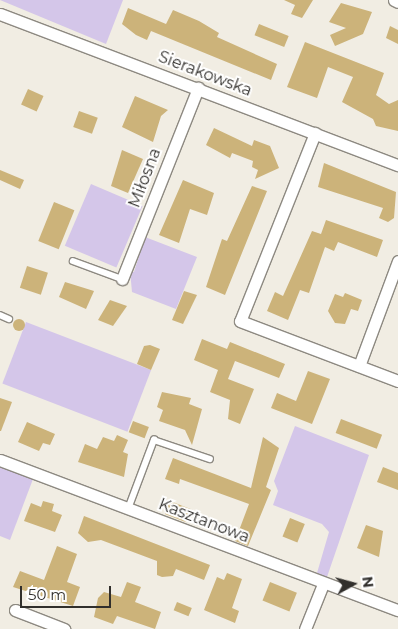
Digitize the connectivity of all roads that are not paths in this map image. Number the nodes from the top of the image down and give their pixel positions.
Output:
1 (394, 0) edge
2 (398, 2) edge
3 (0, 14) edge
4 (198, 88) junction
5 (315, 133) junction
6 (398, 165) edge
7 (398, 260) edge
8 (73, 261) dead end
9 (122, 279) joint
10 (0, 315) edge
11 (9, 319) dead end
12 (360, 366) junction
13 (398, 381) edge
14 (210, 459) dead end
15 (0, 460) edge
16 (128, 509) junction
17 (323, 584) junction
18 (15, 610) dead end
19 (398, 610) edge
20 (64, 629) edge
21 (305, 629) edge

1 - 2 street
3 - 4 street, Sierakowska
4 - 5 street, Sierakowska
4 - 9 street, Miłosna
5 - 6 street, Sierakowska
5 - 12 street
7 - 12 street
8 - 9 lane
10 - 11 lane
12 - 13 street
14 - 16 lane
15 - 16 street, Kasztanowa
16 - 17 street, Kasztanowa
17 - 19 street, Kasztanowa
17 - 21 street
18 - 20 street

